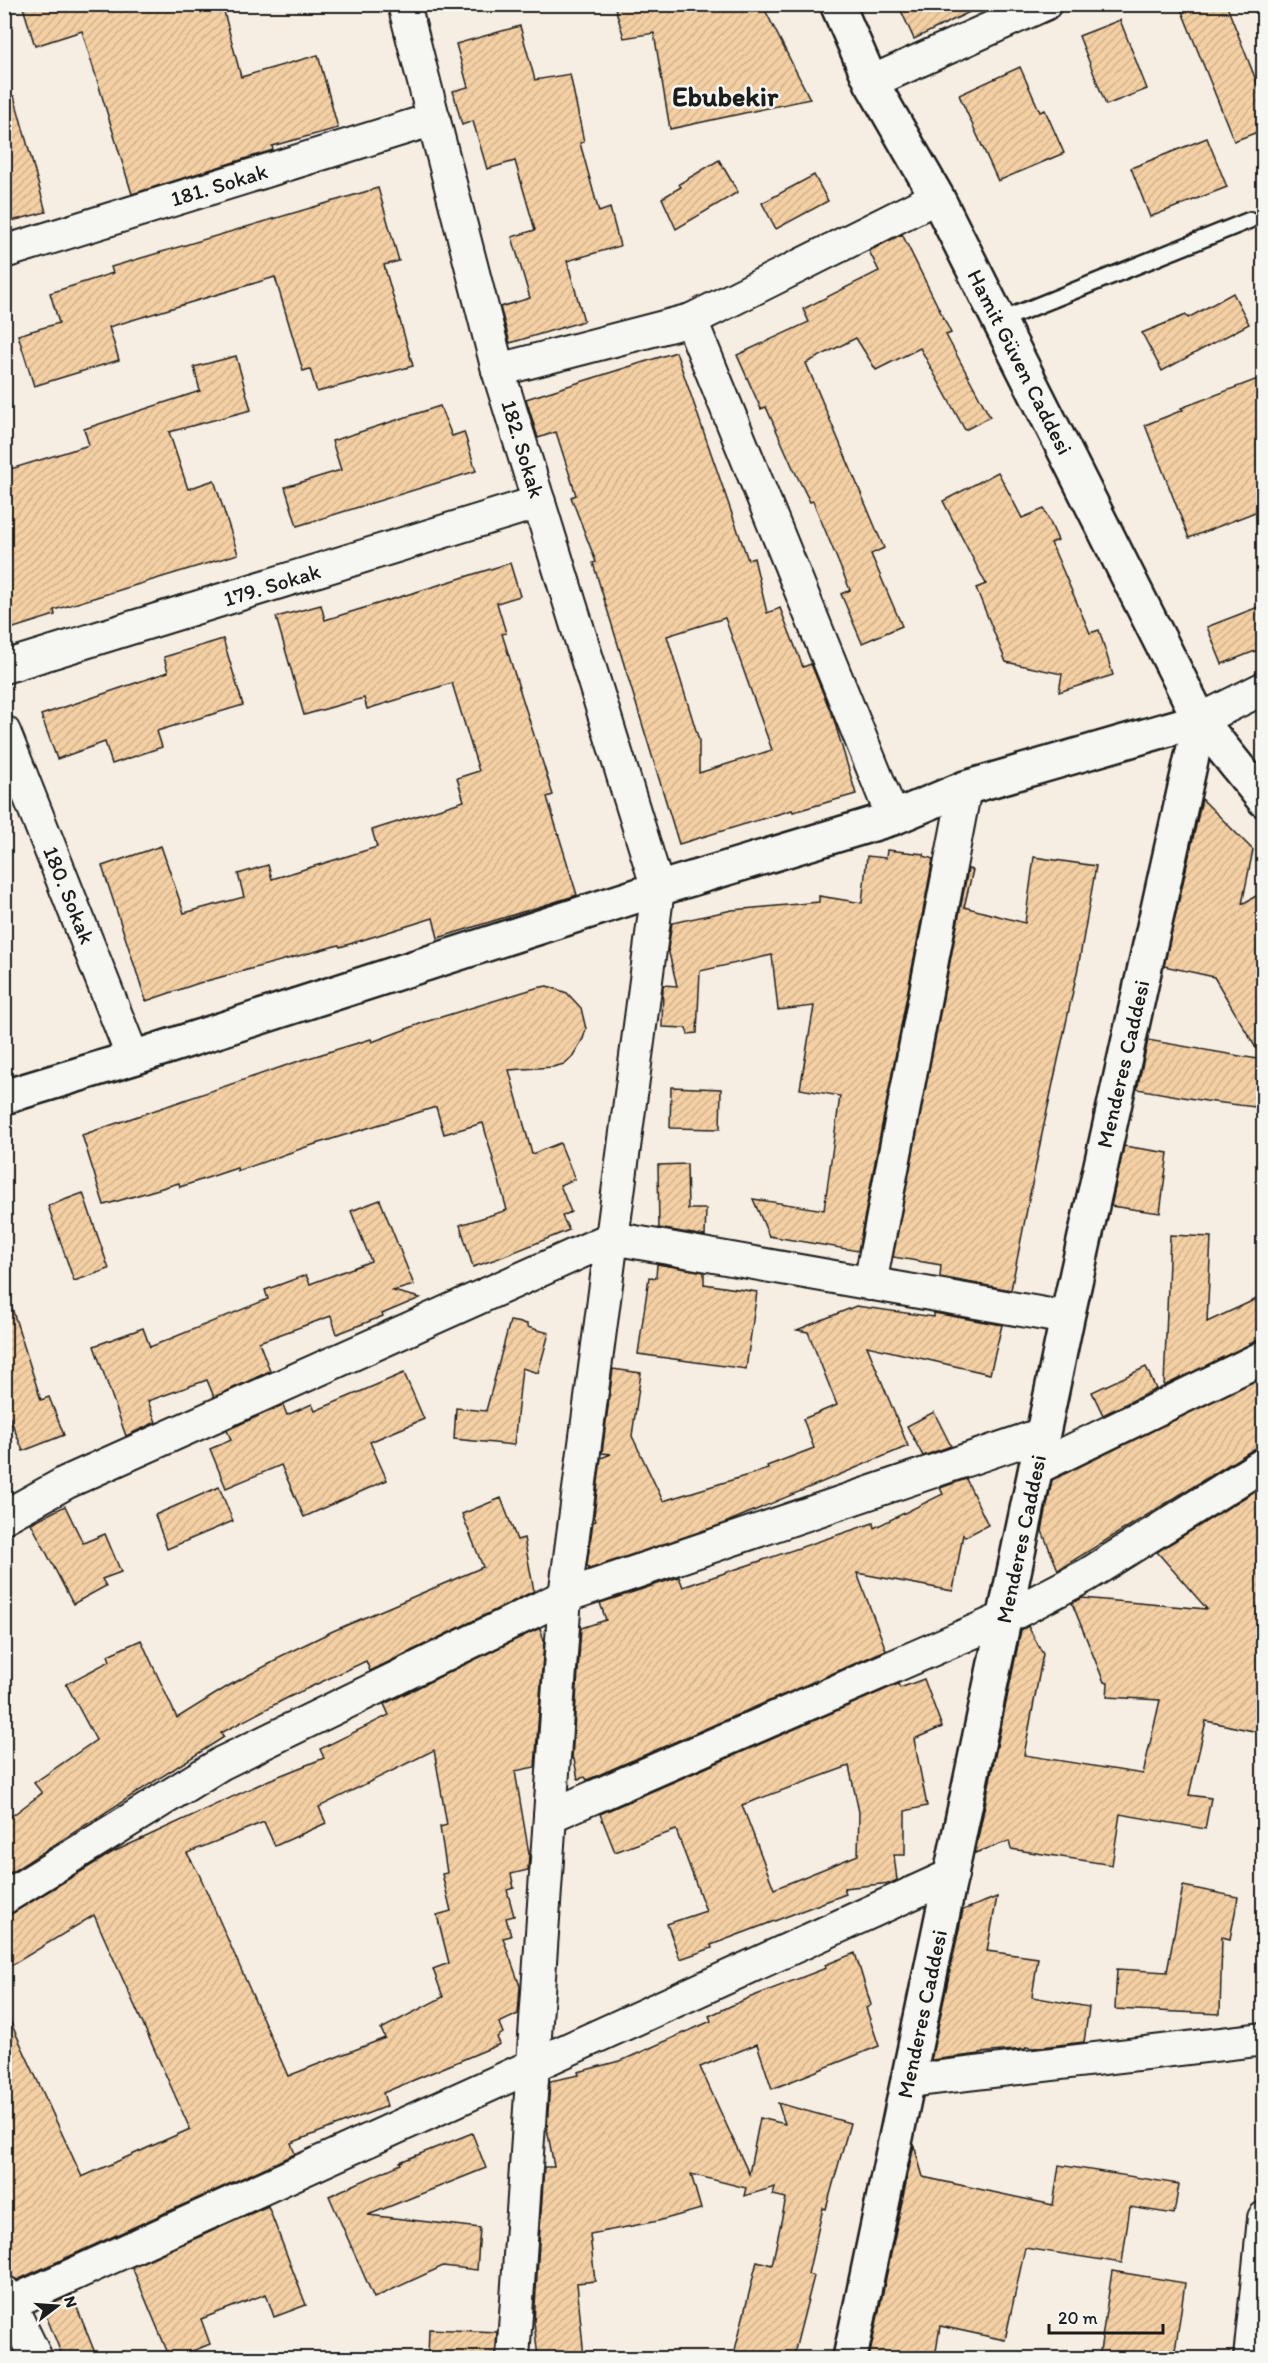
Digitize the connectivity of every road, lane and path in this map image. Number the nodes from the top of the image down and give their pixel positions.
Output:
1 (404, 4) edge
2 (837, 4) edge
3 (1045, 4) edge
4 (871, 82) junction
5 (434, 119) junction
6 (937, 197) junction
7 (1250, 220) dead end
8 (4, 252) edge
9 (692, 320) junction
10 (999, 321) junction
11 (498, 370) junction
12 (539, 502) junction
13 (4, 667) edge
14 (1263, 688) edge
15 (1200, 720) junction
16 (4, 732) edge
17 (965, 788) junction
18 (1263, 800) edge
19 (893, 818) junction
20 (658, 889) junction
21 (133, 1058) junction
22 (4, 1097) edge
23 (612, 1238) junction
24 (870, 1284) junction
25 (1067, 1318) junction
26 (1263, 1357) edge
27 (1043, 1434) junction
28 (1263, 1464) edge
29 (1036, 1468) junction
30 (4, 1517) edge
31 (565, 1596) junction
32 (1005, 1618) junction
33 (550, 1816) junction
34 (952, 1875) junction
35 (4, 1898) edge
36 (1263, 2039) edge
37 (532, 2067) junction
38 (909, 2081) junction
39 (1263, 2218) edge
40 (6, 2300) edge
41 (36, 2358) edge
42 (513, 2358) edge
43 (850, 2358) edge
44 (1251, 2358) edge

1 - 5 street, 182. Sokak
2 - 4 main road, Hamit Güven Caddesi
3 - 4 street
4 - 6 main road, Hamit Güven Caddesi
5 - 8 street, 181. Sokak
5 - 11 street, 182. Sokak
6 - 9 street
6 - 10 main road, Hamit Güven Caddesi
7 - 10 lane
9 - 11 street
9 - 19 street
10 - 15 main road, Hamit Güven Caddesi
11 - 12 street, 182. Sokak
12 - 13 street, 179. Sokak
12 - 20 street, 182. Sokak
14 - 15 street
15 - 17 main road
15 - 18 main road, Hamit Güven Caddesi
15 - 25 main road, Menderes Caddesi
16 - 21 street, 180. Sokak
17 - 19 main road
17 - 24 street
19 - 20 main road
20 - 21 main road
20 - 23 street
21 - 22 main road
23 - 24 street
23 - 30 street
23 - 31 street
24 - 25 street
25 - 27 main road, Menderes Caddesi
26 - 29 street
27 - 29 main road, Menderes Caddesi
27 - 31 street
28 - 32 street
29 - 32 main road, Menderes Caddesi
31 - 33 street
31 - 35 street
32 - 33 street
32 - 34 main road, Menderes Caddesi
33 - 37 street
34 - 37 street
34 - 38 main road, Menderes Caddesi
36 - 38 street
37 - 40 street
37 - 42 street
38 - 43 main road, Menderes Caddesi
39 - 44 street
40 - 41 street

